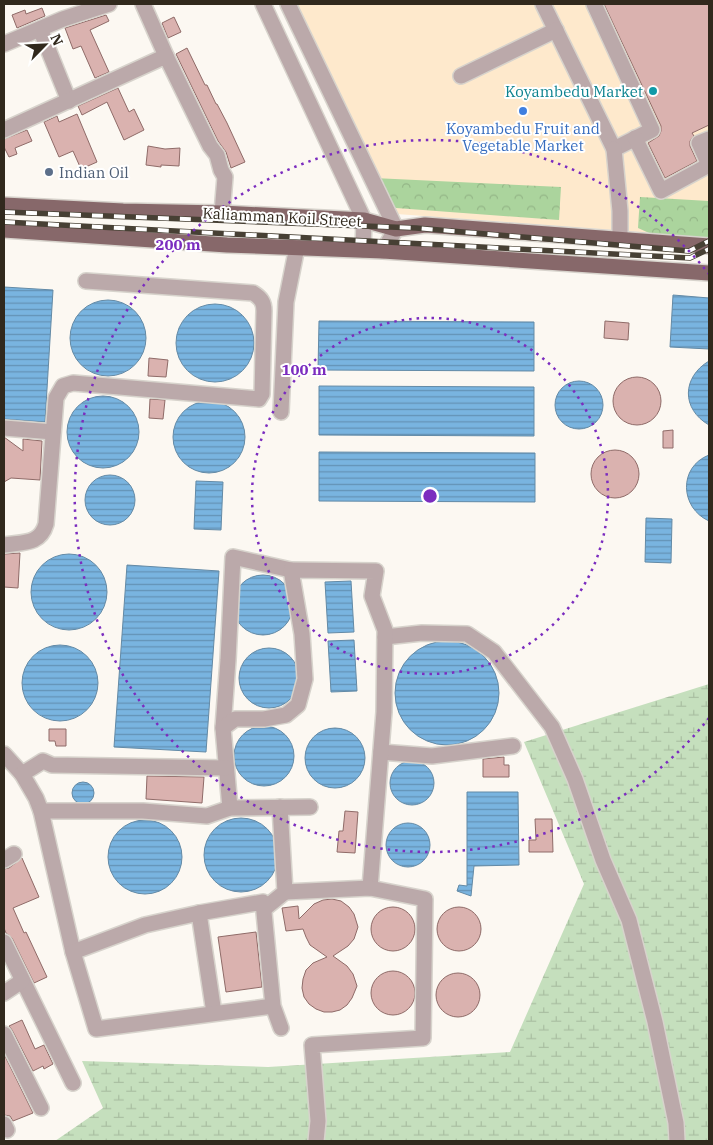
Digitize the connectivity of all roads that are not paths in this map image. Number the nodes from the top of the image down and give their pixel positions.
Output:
1 (110, 4) edge
2 (143, 4) edge
3 (594, 4) edge
4 (546, 5) edge
5 (264, 7) edge
6 (292, 7) edge
7 (40, 28) junction
8 (556, 30) junction
9 (4, 44) edge
10 (166, 56) junction
11 (461, 76) dead end
12 (69, 101) junction
13 (4, 130) edge
14 (635, 138) junction
15 (709, 139) edge
16 (614, 149) junction
17 (709, 165) edge
18 (4, 205) edge
19 (222, 213) junction
20 (364, 220) junction
21 (396, 229) junction
22 (4, 230) edge
23 (620, 240) junction
24 (709, 246) edge
25 (297, 247) junction
26 (363, 250) junction
27 (383, 251) junction
28 (709, 273) edge
29 (86, 281) dead end
30 (281, 412) dead end
31 (4, 428) edge
32 (53, 432) junction
33 (4, 545) edge
34 (291, 570) junction
35 (385, 637) junction
36 (222, 728) junction
37 (513, 746) dead end
38 (381, 752) junction
39 (4, 754) edge
40 (226, 768) junction
41 (22, 774) junction
42 (280, 807) junction
43 (310, 807) dead end
44 (230, 808) junction
45 (41, 811) junction
46 (370, 888) junction
47 (285, 892) junction
48 (264, 909) junction
49 (199, 913) junction
50 (4, 942) edge
51 (73, 952) junction
52 (22, 981) junction
53 (4, 992) edge
54 (273, 1006) junction
55 (214, 1013) junction
56 (281, 1028) dead end
57 (4, 1034) edge
58 (73, 1083) dead end
59 (41, 1108) dead end
60 (316, 1141) edge
61 (677, 1141) edge

1 - 7 street
2 - 10 street
3 - 14 street
4 - 8 street
5 - 6 street
5 - 20 street
6 - 21 street
7 - 9 street
7 - 12 street
8 - 11 street
8 - 16 street
10 - 12 street
10 - 19 street
12 - 13 street
14 - 16 street
14 - 17 street
15 - 17 street
16 - 23 street
18 - 19 main road, Kaliamman Koil Street
19 - 20 main road, Kaliamman Koil Street
20 - 21 main road, Kaliamman Koil Street
20 - 26 street
21 - 23 main road, Kaliamman Koil Street
21 - 27 street
22 - 25 main road, Kaliamman Koil Street
23 - 24 main road, Kaliamman Koil Street
25 - 26 main road, Kaliamman Koil Street
25 - 30 street
26 - 27 main road, Kaliamman Koil Street
27 - 28 main road, Kaliamman Koil Street
29 - 32 street
31 - 32 street
32 - 33 street
34 - 35 street
34 - 36 street
34 - 36 street
35 - 38 street
35 - 61 street
36 - 40 street
37 - 38 street
38 - 46 street
39 - 41 street
40 - 41 street
40 - 44 street
41 - 45 street
42 - 43 street
42 - 44 street
42 - 47 street
44 - 45 street
45 - 51 street
46 - 47 street
46 - 60 street
47 - 48 street
48 - 49 street
48 - 54 street
49 - 51 street
49 - 55 street
50 - 52 street
51 - 55 street
52 - 53 street
52 - 58 street
54 - 55 street
54 - 56 street
57 - 59 street

